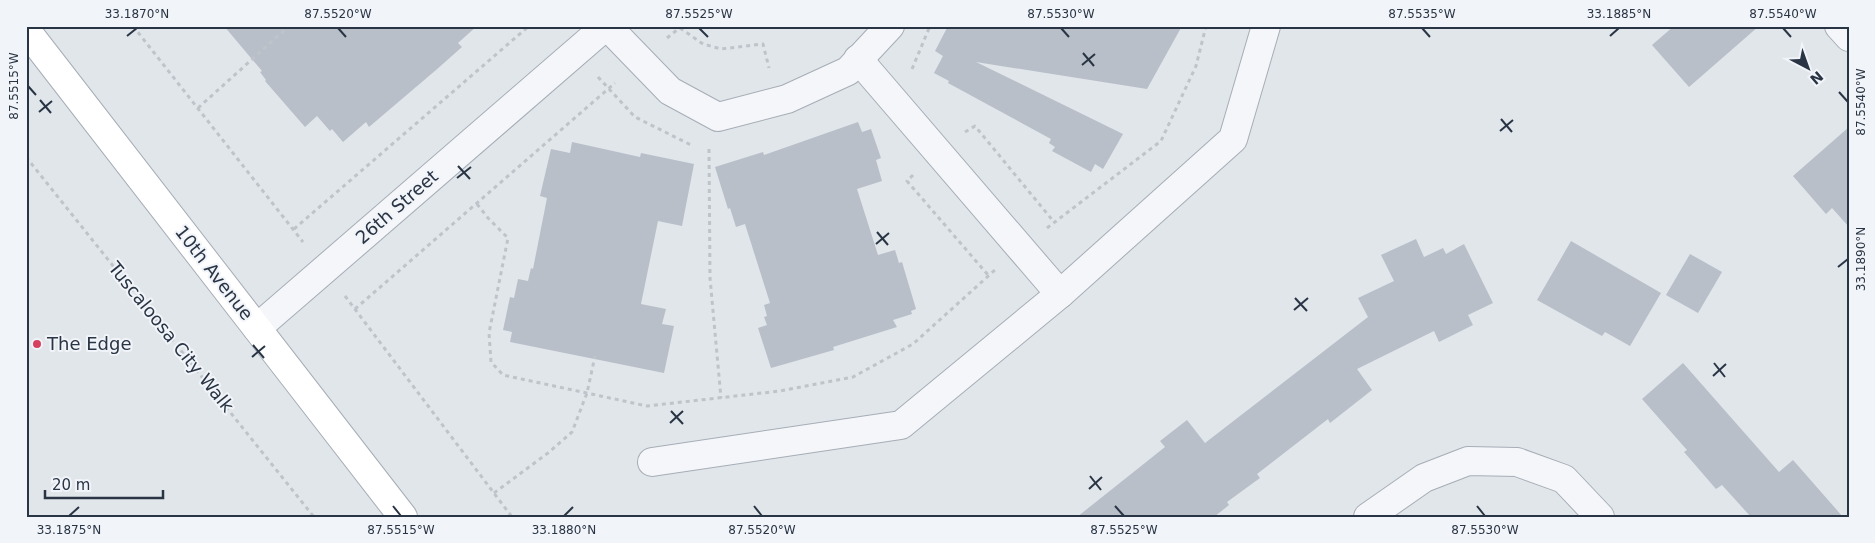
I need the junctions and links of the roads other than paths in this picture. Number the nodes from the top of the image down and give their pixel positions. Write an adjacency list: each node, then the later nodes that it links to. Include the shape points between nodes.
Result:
1 (606, 26): 7 (street, via 670,91 718,117 787,99 848,71); 9 (street, 26th Street)
2 (890, 26): 7 (street)
3 (1266, 26): 8 (street, via 1233,139)
4 (1839, 26): 6 (street)
5 (26, 30): 9 (main road, 10th Avenue)
6 (1849, 37)
7 (858, 59): 8 (street)
8 (1060, 294): 10 (street, via 901,425)
9 (257, 328): 11 (main road, 10th Avenue)
10 (652, 462)
11 (402, 517)
12 (1368, 517): 13 (street, via 1424,478 1468,460 1517,462 1564,478)
13 (1600, 517)

